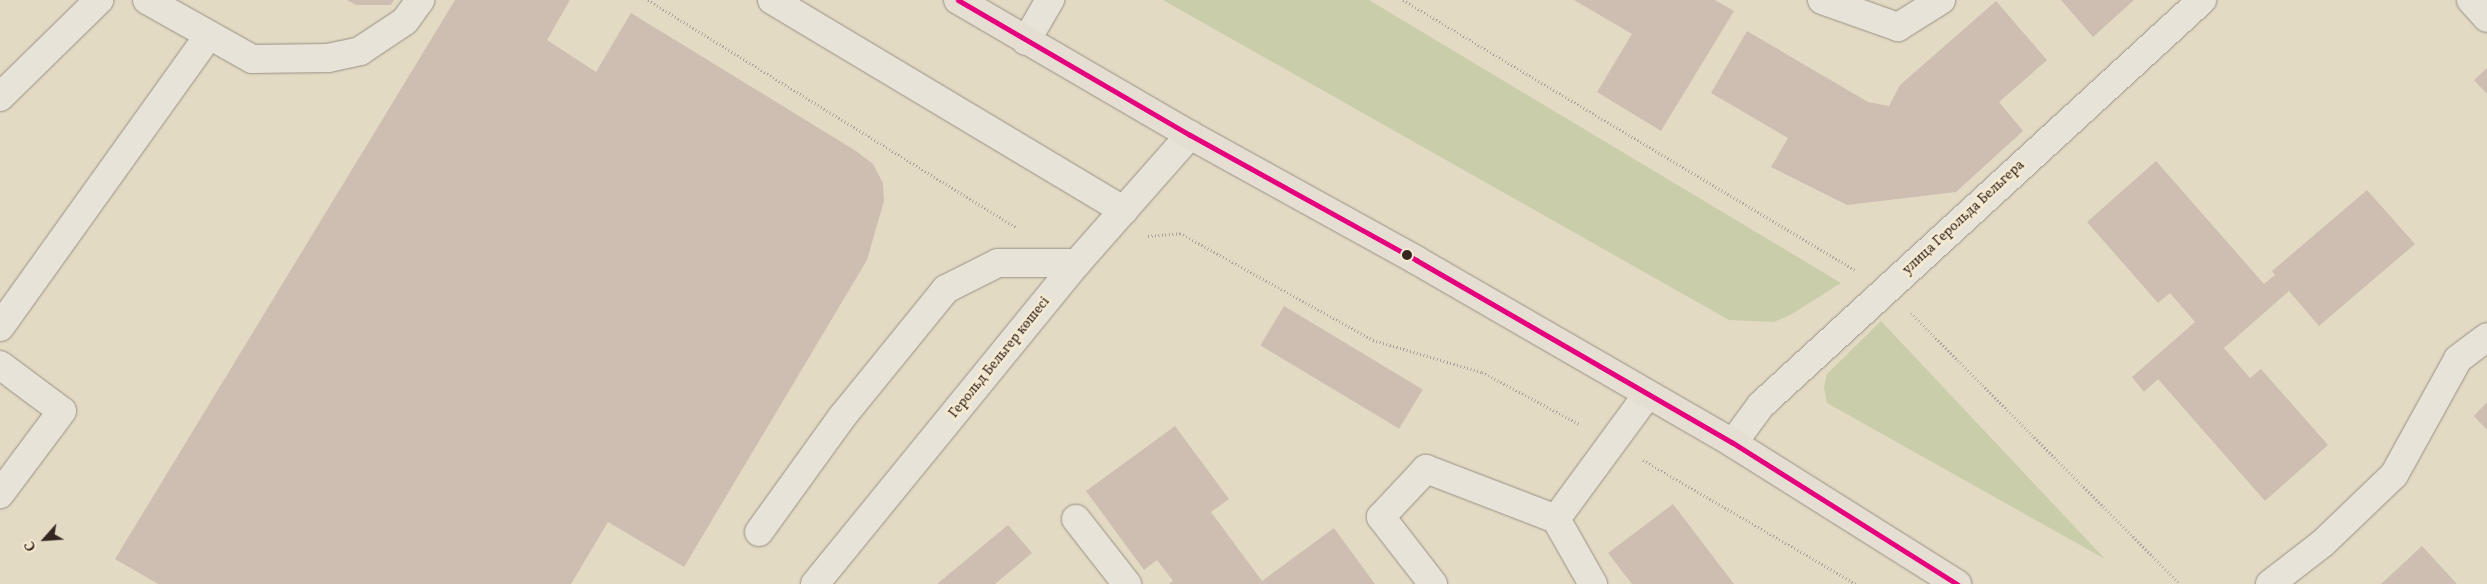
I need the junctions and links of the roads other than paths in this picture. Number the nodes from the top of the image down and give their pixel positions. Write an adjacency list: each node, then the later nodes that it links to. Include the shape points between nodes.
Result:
1 (99, 0): 14 (street)
2 (147, 0): 12 (street)
3 (420, 0): 12 (street, via 406,20 360,51 328,58 252,59)
4 (772, 0): 16 (street)
5 (958, 0): 13 (main road)
6 (1050, 0): 13 (street)
7 (1822, 0): 8 (street, via 1898,27)
8 (1941, 0)
9 (2202, 0): 22 (street, улица Герольда Бельгера, via 1761,404)
10 (2471, 0): 11 (street)
11 (2487, 18)
12 (209, 35): 18 (street)
13 (1026, 40): 15 (main road)
14 (0, 97)
15 (1190, 135): 16 (street, Герольд Бельгер көшесі); 21 (main road, via 1416,260)
16 (1124, 211): 17 (street, Герольд Бельгер көшесі)
17 (1077, 263): 26 (street, via 998,263 946,289 842,417); 27 (street, Герольд Бельгер көшесі)
18 (0, 327)
19 (2487, 337): 32 (street, via 2458,359 2394,475 2323,543)
20 (0, 365): 23 (street, via 62,411)
21 (1647, 395): 22 (main road); 25 (street, via 1615,444)
22 (1733, 443): 31 (main road)
23 (0, 494)
24 (1076, 519): 28 (street)
25 (1556, 520): 29 (street, via 1426,469 1381,517); 30 (street)
26 (759, 532)
27 (815, 584)
28 (1127, 584)
29 (1433, 584)
30 (1593, 584)
31 (1957, 584)
32 (2270, 584)

